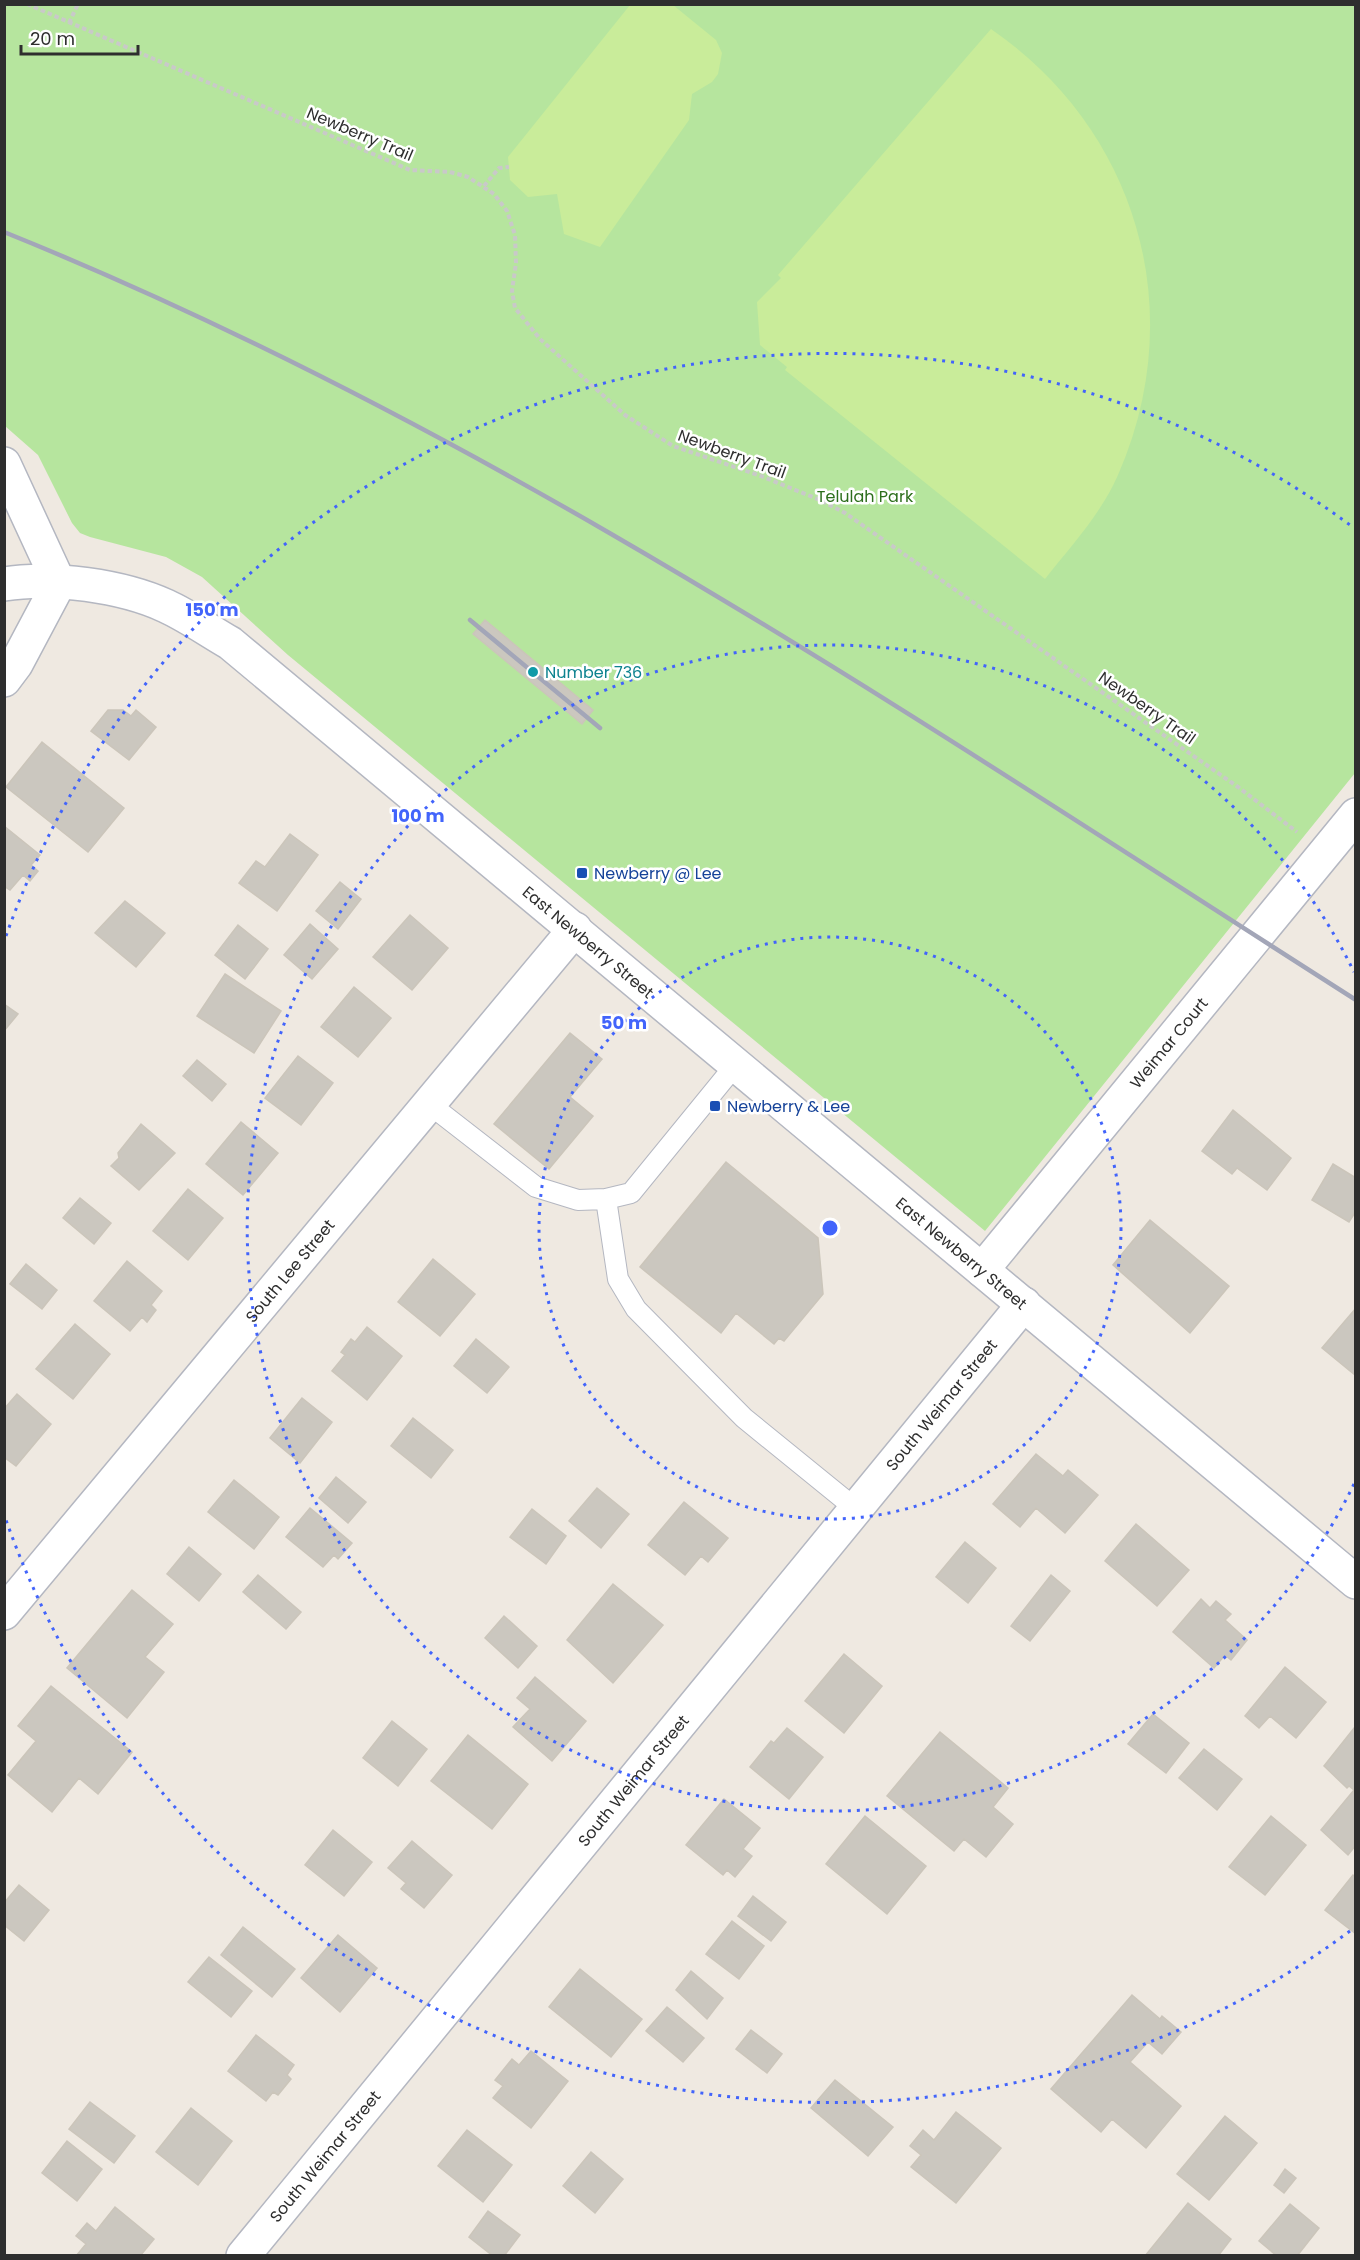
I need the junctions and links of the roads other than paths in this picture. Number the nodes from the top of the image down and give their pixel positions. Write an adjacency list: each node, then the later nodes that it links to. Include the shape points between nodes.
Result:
1 (4, 464): 2 (street)
2 (59, 583): 3 (street, East Newberry Street); 4 (street); 6 (street, East Newberry Street, via 102,587 166,606 230,643)
3 (4, 584)
4 (4, 680)
5 (1356, 815): 10 (street, Weimar Court)
6 (575, 928): 7 (street, East Newberry Street); 8 (street, South Lee Street)
7 (737, 1064): 9 (lane, via 631,1193); 10 (street, East Newberry Street)
8 (428, 1103): 9 (lane, via 536,1187 578,1200); 14 (street, South Lee Street)
9 (606, 1199): 12 (lane, via 618,1279 636,1310 744,1418)
10 (982, 1270): 11 (street, East Newberry Street)
11 (1024, 1304): 12 (street, South Weimar Street); 13 (street, East Newberry Street)
12 (856, 1509): 15 (street, South Weimar Street)
13 (1356, 1582)
14 (4, 1612)
15 (243, 2256)

